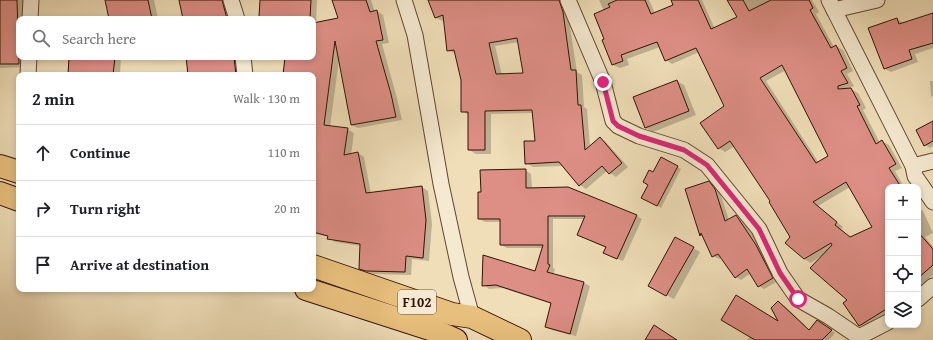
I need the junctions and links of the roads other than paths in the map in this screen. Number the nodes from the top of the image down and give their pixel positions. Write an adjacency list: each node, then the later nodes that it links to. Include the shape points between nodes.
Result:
1 (31, 0): 7 (street)
2 (231, 0): 8 (street)
3 (404, 0): 24 (street, via 415,35 441,184 460,277)
4 (568, 0): 25 (street, via 603,82 613,121 639,136 684,150 707,165 759,229 780,273 798,299 859,337)
5 (877, 0): 6 (street)
6 (831, 5): 15 (street)
7 (30, 16)
8 (235, 16)
9 (29, 60): 11 (street)
10 (243, 60): 12 (street)
11 (28, 72)
12 (245, 72)
13 (933, 161): 15 (street)
14 (0, 166): 16 (main road)
15 (913, 166): 19 (street, via 915,176)
16 (16, 171)
17 (0, 193): 18 (main road)
18 (16, 199)
19 (933, 202)
20 (316, 267): 24 (main road, F102, via 452,314)
21 (933, 286): 23 (street)
22 (315, 292): 26 (main road, F102, via 436,331)
23 (921, 296)
24 (472, 317): 27 (main road, F102)
25 (885, 324)
26 (456, 340)
27 (520, 340)

